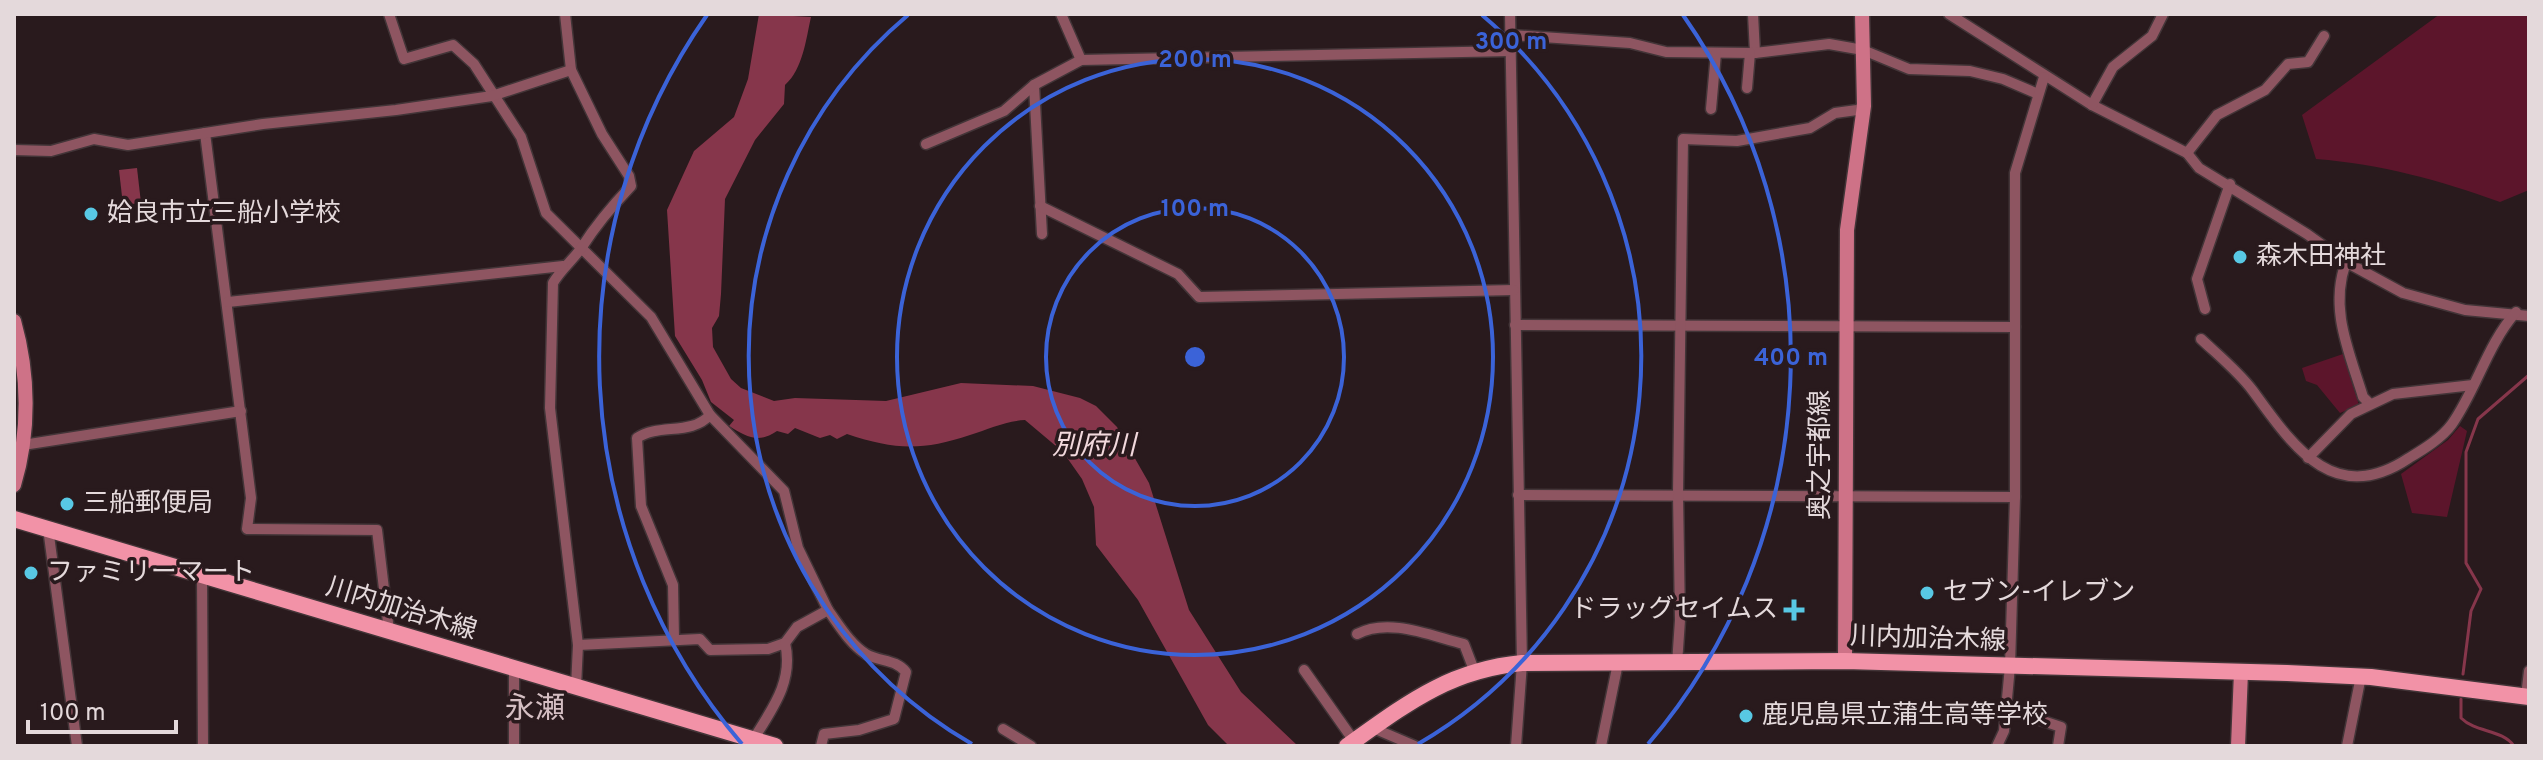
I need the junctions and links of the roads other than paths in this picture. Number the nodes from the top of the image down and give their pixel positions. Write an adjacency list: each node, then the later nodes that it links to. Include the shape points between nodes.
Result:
1 (389, 14): 21 (street, via 404,59 453,45 474,64)
2 (565, 14): 16 (street)
3 (1061, 14): 15 (street)
4 (1510, 14): 9 (street)
5 (1753, 14): 14 (street)
6 (1862, 14): 11 (street)
7 (1949, 14): 17 (street)
8 (2163, 14): 22 (street, via 2152,36 2113,67)
9 (1512, 35): 12 (street); 13 (street)
10 (2324, 36): 28 (street, via 2308,62 2288,64 2265,90 2217,115)
11 (1863, 50): 14 (street, via 1829,44); 20 (street, via 1909,69 1970,71); 23 (street, 奥之宇都線)
12 (1511, 51): 15 (street); 35 (street)
13 (1716, 53): 14 (street); 24 (street)
14 (1753, 53): 19 (street)
15 (1081, 60): 18 (street)
16 (571, 70): 21 (street); 32 (street, via 631,186 588,233)
17 (2044, 77): 20 (street); 22 (street)
18 (1034, 85): 26 (street, via 1004,111); 30 (street)
19 (1747, 88)
20 (2038, 94): 44 (street, via 2015,173)
21 (492, 96): 25 (street); 32 (street, via 521,137 546,213)
22 (2092, 105): 28 (street)
23 (1864, 106): 41 (street, 奥之宇都線, via 1848,210); 42 (street, via 1835,113 1810,128 1737,141 1683,139)
24 (1711, 109)
25 (205, 133): 27 (street, via 128,145 94,139 51,151); 36 (street)
26 (926, 144)
27 (14, 150)
28 (2187, 153): 29 (street, via 2199,168)
29 (2230, 184): 33 (street); 37 (street, via 2197,279)
30 (1040, 206): 31 (street); 35 (street, via 1178,274 1199,297)
31 (1042, 234)
32 (581, 249): 34 (street); 50 (street, via 651,317)
33 (2346, 262): 38 (street, via 2403,293 2465,310); 48 (street, via 2337,312 2363,397)
34 (563, 266): 36 (street); 66 (street, via 553,283 550,408)
35 (1514, 290): 43 (street)
36 (228, 302): 49 (street)
37 (2205, 309)
38 (2516, 312): 39 (street); 47 (street, via 2501,329)
39 (2529, 316)
40 (14, 321): 46 (street)
41 (1846, 323): 42 (street); 44 (street); 56 (street, 奥之宇都線)
42 (1681, 324): 43 (street); 54 (street)
43 (1515, 325): 55 (street)
44 (2015, 327): 57 (street)
45 (2201, 339): 52 (street, via 2252,389 2270,418)
46 (17, 346): 51 (street, via 27,418)
47 (2473, 385): 48 (street, via 2393,394); 52 (street, via 2451,425 2392,470 2347,476)
48 (2370, 404): 52 (street, via 2351,414)
49 (241, 411): 51 (street); 62 (street, via 251,498 247,529 377,530)
50 (710, 415): 61 (street, via 784,491 798,548); 64 (street, via 701,425 637,438 641,506 673,585)
51 (23, 445): 53 (street)
52 (2308, 458)
53 (14, 485)
54 (1678, 494): 55 (street); 56 (street); 70 (street)
55 (1518, 495): 68 (street)
56 (1845, 495): 57 (street); 67 (street, 奥之宇都線)
57 (2015, 497): 71 (street)
58 (14, 519): 59 (main road, 川内加治木線)
59 (48, 528): 60 (main road, 川内加治木線); 86 (street)
60 (202, 575): 62 (main road, 川内加治木線); 87 (street)
61 (828, 610): 65 (street, via 797,627); 89 (street, via 868,655 900,664 906,672 894,719 824,734)
62 (389, 631): 72 (main road, 川内加治木線)
63 (1357, 634): 74 (street, via 1372,626 1464,644)
64 (674, 638): 65 (street, via 700,639 710,650 768,649); 66 (street)
65 (785, 643): 83 (street, via 789,662)
66 (578, 645): 78 (street)
67 (1845, 661): 70 (main road, 川内加治木線); 71 (main road, 川内加治木線)
68 (1522, 663): 69 (main road, 川内加治木線); 74 (main road, 川内加治木線); 91 (street)
69 (1618, 663): 70 (main road, 川内加治木線); 92 (street)
70 (1677, 664)
71 (2010, 666): 76 (main road, 川内加治木線); 80 (street)
72 (514, 669): 78 (main road, 川内加治木線); 88 (street)
73 (1304, 670): 84 (street)
74 (1474, 670): 81 (main road, 川内加治木線, via 1416,697)
75 (2529, 671): 79 (street)
76 (2241, 672): 77 (main road, 川内加治木線); 95 (street)
77 (2361, 676): 79 (main road, 川内加治木線); 96 (street)
78 (576, 687): 83 (main road, 川内加治木線)
79 (2527, 696)
80 (2007, 709): 93 (street); 94 (street, via 2061,727)
81 (1373, 728): 84 (main road, 川内加治木線); 85 (street)
82 (1003, 729): 90 (street)
83 (764, 744)
84 (1351, 744)
85 (1408, 745)
86 (77, 746)
87 (203, 746)
88 (514, 746)
89 (821, 746)
90 (1031, 746)
91 (1516, 746)
92 (1601, 746)
93 (1997, 746)
94 (2058, 746)
95 (2238, 746)
96 (2347, 746)

